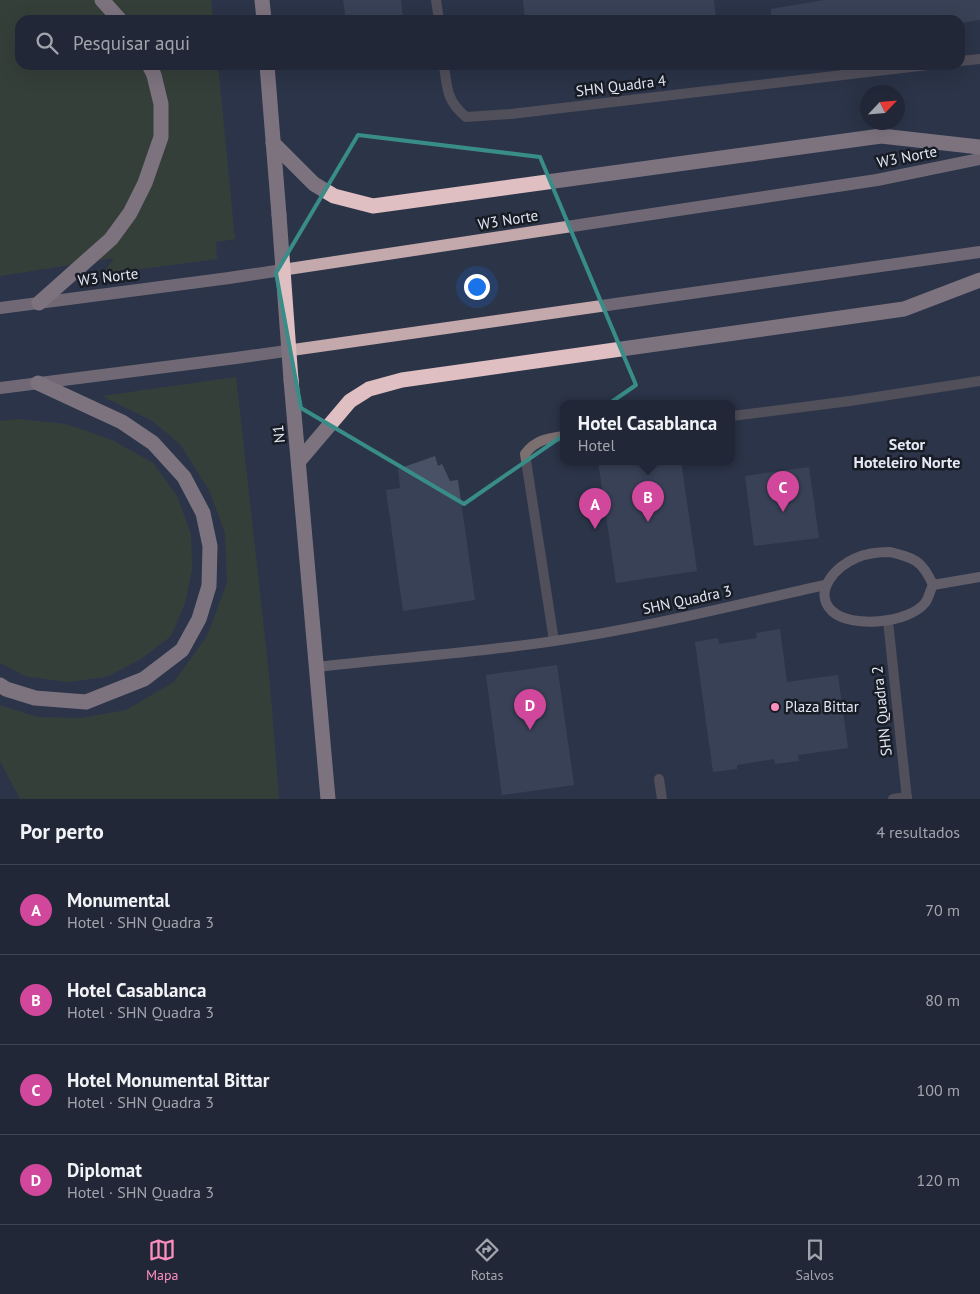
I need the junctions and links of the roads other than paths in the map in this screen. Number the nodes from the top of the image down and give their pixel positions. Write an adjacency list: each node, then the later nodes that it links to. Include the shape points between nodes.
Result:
1 (102, 0): 4 (highway)
2 (262, 0): 5 (highway)
3 (436, 0): 6 (street)
4 (116, 15)
5 (264, 15)
6 (438, 15)
7 (980, 59): 8 (street)
8 (965, 60)
9 (151, 70): 18 (highway, via 161,104 161,137 145,182 130,213 111,239)
10 (267, 70): 13 (highway, N1)
11 (445, 70): 12 (street, SHN Quadra 4, via 454,107 466,117)
12 (885, 70)
13 (272, 143): 14 (highway, via 314,184 334,196 373,206 881,136); 25 (highway, N1, bridge)
14 (980, 147)
15 (980, 159): 18 (main road, W3 Norte, via 868,182 239,277)
16 (980, 252): 21 (main road, via 236,358)
17 (980, 280): 25 (highway, via 904,309 402,380 369,389 350,402)
18 (39, 303): 19 (main road, W3 Norte)
19 (0, 308)
20 (980, 381): 23 (street)
21 (38, 383): 22 (main road); 32 (highway, via 122,422 153,443 184,477 203,514 210,546 209,586 199,619 182,650 144,679 86,702 35,698)
22 (0, 388)
23 (735, 416)
24 (560, 436): 30 (street, via 531,445 525,454)
25 (299, 461): 31 (highway, N1)
26 (980, 577): 27 (street)
27 (932, 585): 28 (street, via 927,571 913,558 890,552 854,558 835,572); 29 (street, via 926,602 914,612)
28 (825, 586): 29 (street, via 824,601 833,612 849,620); 30 (street, SHN Quadra 3)
29 (888, 621): 34 (street, SHN Quadra 2)
30 (554, 641): 31 (street, SHN Quadra 3)
31 (316, 667): 35 (highway, N1)
32 (0, 685)
33 (659, 779): 36 (street)
34 (907, 798): 37 (street, SHN Quadra 2)
35 (328, 799)
36 (662, 799)
37 (893, 799)

